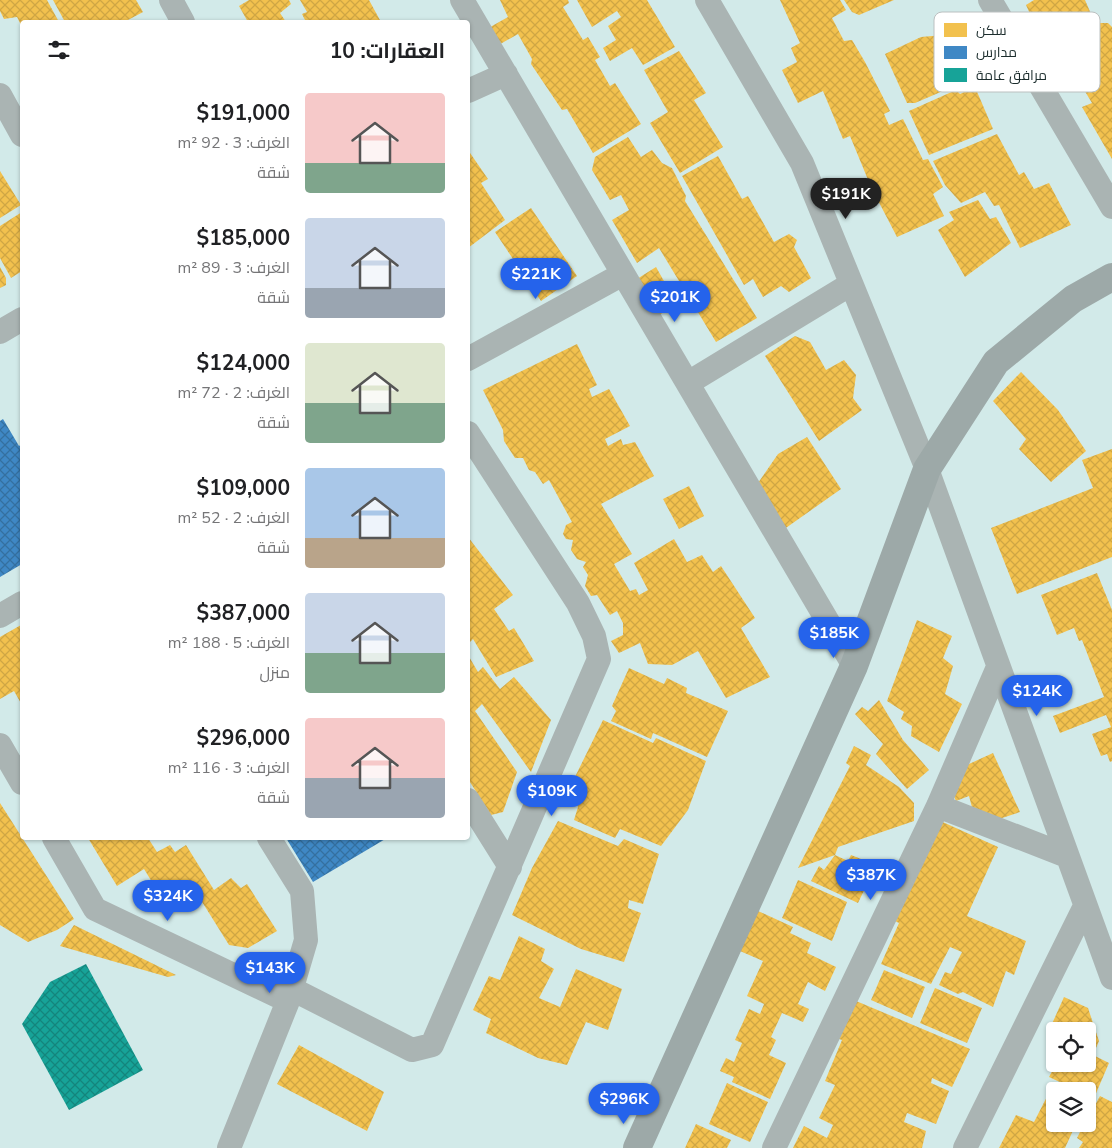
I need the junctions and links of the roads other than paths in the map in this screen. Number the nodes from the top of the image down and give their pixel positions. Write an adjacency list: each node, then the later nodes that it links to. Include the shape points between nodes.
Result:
1 (171, 0): 6 (street)
2 (462, 0): 7 (street)
3 (707, 0): 15 (street, via 802,163)
4 (990, 0): 5 (street)
5 (997, 12)
6 (183, 20)
7 (506, 74): 8 (street); 13 (street)
8 (470, 91)
9 (1044, 92): 12 (street)
10 (0, 95): 11 (street)
11 (13, 131)
12 (1112, 207)
13 (623, 274): 18 (street); 19 (street)
14 (1112, 277): 21 (main road, via 1073,299 996,362)
15 (851, 284): 19 (street); 21 (street)
16 (20, 320): 17 (street)
17 (0, 332)
18 (470, 358)
19 (688, 383): 24 (street)
20 (470, 436): 33 (street, via 578,602 594,636 599,659)
21 (927, 469): 24 (main road); 25 (street)
22 (20, 603): 23 (street)
23 (0, 616)
24 (854, 666): 37 (main road)
25 (998, 667): 29 (street); 32 (street)
26 (0, 745): 27 (street)
27 (20, 780)
28 (470, 803): 33 (street)
29 (938, 806): 32 (street); 41 (street)
30 (55, 840): 36 (street, via 95,909)
31 (270, 840): 36 (street, via 302,891 306,940)
32 (1067, 856): 34 (street)
33 (510, 867): 36 (street, via 432,1045 412,1050)
34 (1084, 906): 35 (street); 42 (street)
35 (1112, 978)
36 (290, 995): 38 (street)
37 (650, 1122): 39 (main road); 40 (main road)
38 (229, 1148)
39 (637, 1148)
40 (643, 1148)
41 (774, 1148)
42 (965, 1148)

